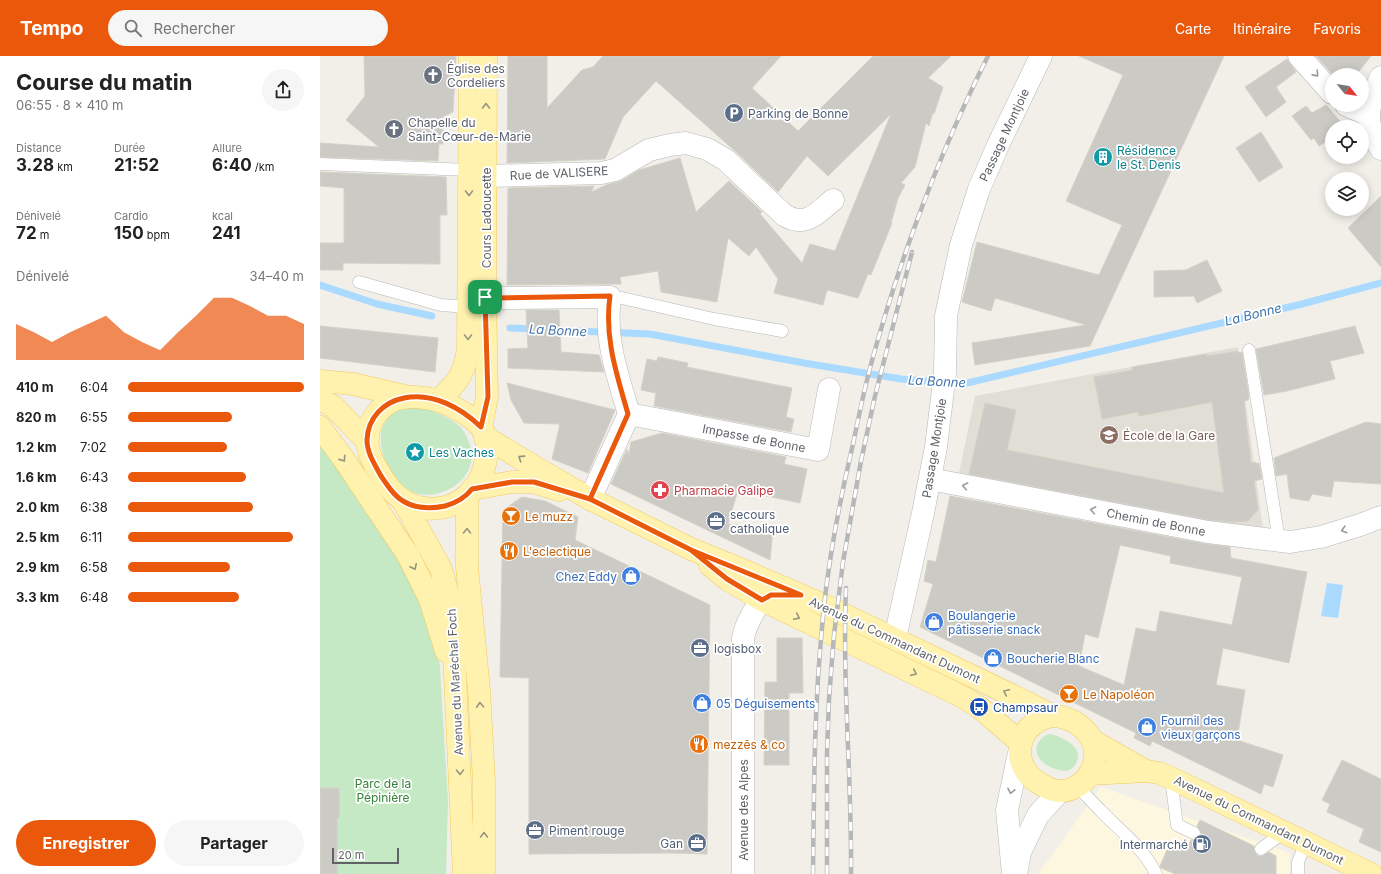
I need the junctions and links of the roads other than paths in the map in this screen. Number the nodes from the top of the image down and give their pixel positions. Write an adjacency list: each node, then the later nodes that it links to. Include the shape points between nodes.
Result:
1 (470, 56): 10 (main road, Cours Ladoucette)
2 (486, 56): 10 (main road, Cours Ladoucette, one-way to 2)
3 (1040, 56): 26 (street, Passage Montjoie, via 979,189 961,245 946,316 944,383)
4 (1299, 56): 6 (street, one-way to 6)
5 (1381, 78): 7 (street)
6 (1325, 85)
7 (1374, 105): 8 (street, via 1369,125)
8 (1381, 149)
9 (320, 164): 10 (lane)
10 (478, 173): 11 (street, Rue de VALISERE, via 601,173 615,170 649,150 686,144 730,156 784,215 792,220 802,221 811,218); 14 (main road, Cours Ladoucette)
11 (833, 200)
12 (359, 282): 14 (lane, via 441,304)
13 (613, 300): 14 (street, via 504,298); 15 (lane); 22 (street, via 608,324 612,359)
14 (476, 302): 21 (main road, Cours Ladoucette, one-way to 21, via 466,366 450,390); 24 (main road, Cours Ladoucette, via 488,397)
15 (782, 331)
16 (1249, 350): 31 (lane)
17 (320, 381): 19 (main road, via 353,384)
18 (829, 390): 22 (street, Impasse de Bonne, via 818,450)
19 (410, 397): 21 (main road); 25 (main road, via 393,400 384,406 369,428)
20 (320, 399): 25 (main road, via 334,407)
21 (439, 400): 24 (main road, via 471,418)
22 (628, 414): 28 (street)
23 (320, 427): 36 (main road, one-way to 36, via 408,554 430,599)
24 (483, 432): 27 (main road, via 488,447 487,456 480,478); 28 (main road, Avenue du Commandant Dumont, one-way to 24)
25 (367, 440): 29 (main road, via 374,465 393,492)
26 (930, 479): 31 (street, Chemin de Bonne, one-way to 26, via 1208,532); 35 (street, Passage Montjoie)
27 (470, 492): 28 (main road, Avenue du Commandant Dumont, via 512,482 534,482); 29 (main road, via 453,504 429,509); 48 (main road, Avenue du Maréchal Foch, one-way to 27, via 484,781 479,690 467,567)
28 (590, 499): 32 (main road, Avenue du Commandant Dumont)
29 (403, 501): 36 (main road, Avenue du Maréchal Foch, via 441,569 447,588 452,608)
30 (1381, 517): 31 (street, Chemin de Bonne, one-way to 31, via 1321,537 1290,542)
31 (1279, 541)
32 (691, 550): 33 (main road, Avenue du Commandant Dumont); 34 (main road, Avenue du Commandant Dumont, via 727,579)
33 (801, 595): 34 (street, via 771,595); 35 (main road, Avenue du Commandant Dumont)
34 (762, 600): 39 (main road, Avenue du Commandant Dumont, one-way to 39, via 959,694 979,707); 49 (street, Avenue des Alpes, via 745,628 743,638)
35 (895, 638): 37 (main road, Avenue du Commandant Dumont, one-way to 35)
36 (456, 691): 47 (main road, Avenue du Maréchal Foch, one-way to 47)
37 (1053, 716): 38 (main road, via 1062,716 1073,721 1085,730); 39 (main road, via 1032,726 1025,734)
38 (1093, 741): 40 (main road, Avenue du Commandant Dumont); 42 (main road, via 1094,764)
39 (1020, 748): 42 (main road, via 1023,765 1036,782); 50 (street, one-way to 50, via 1008,810)
40 (1146, 771): 41 (main road, Avenue du Commandant Dumont); 42 (main road, Avenue du Commandant Dumont)
41 (1171, 778): 43 (main road, Avenue du Commandant Dumont); 44 (lane, via 1177,825)
42 (1075, 784): 50 (street, via 1038,815 1020,852); 51 (lane, via 1137,846 1151,863)
43 (1284, 832): 45 (main road, Avenue du Commandant Dumont); 46 (lane)
44 (1194, 833)
45 (1306, 843): 52 (lane, via 1298,862); 53 (main road, Avenue du Commandant Dumont)
46 (1261, 849)
47 (464, 874)
48 (484, 874)
49 (743, 874)
50 (1014, 874)
51 (1156, 874)
52 (1298, 874)
53 (1370, 874)

